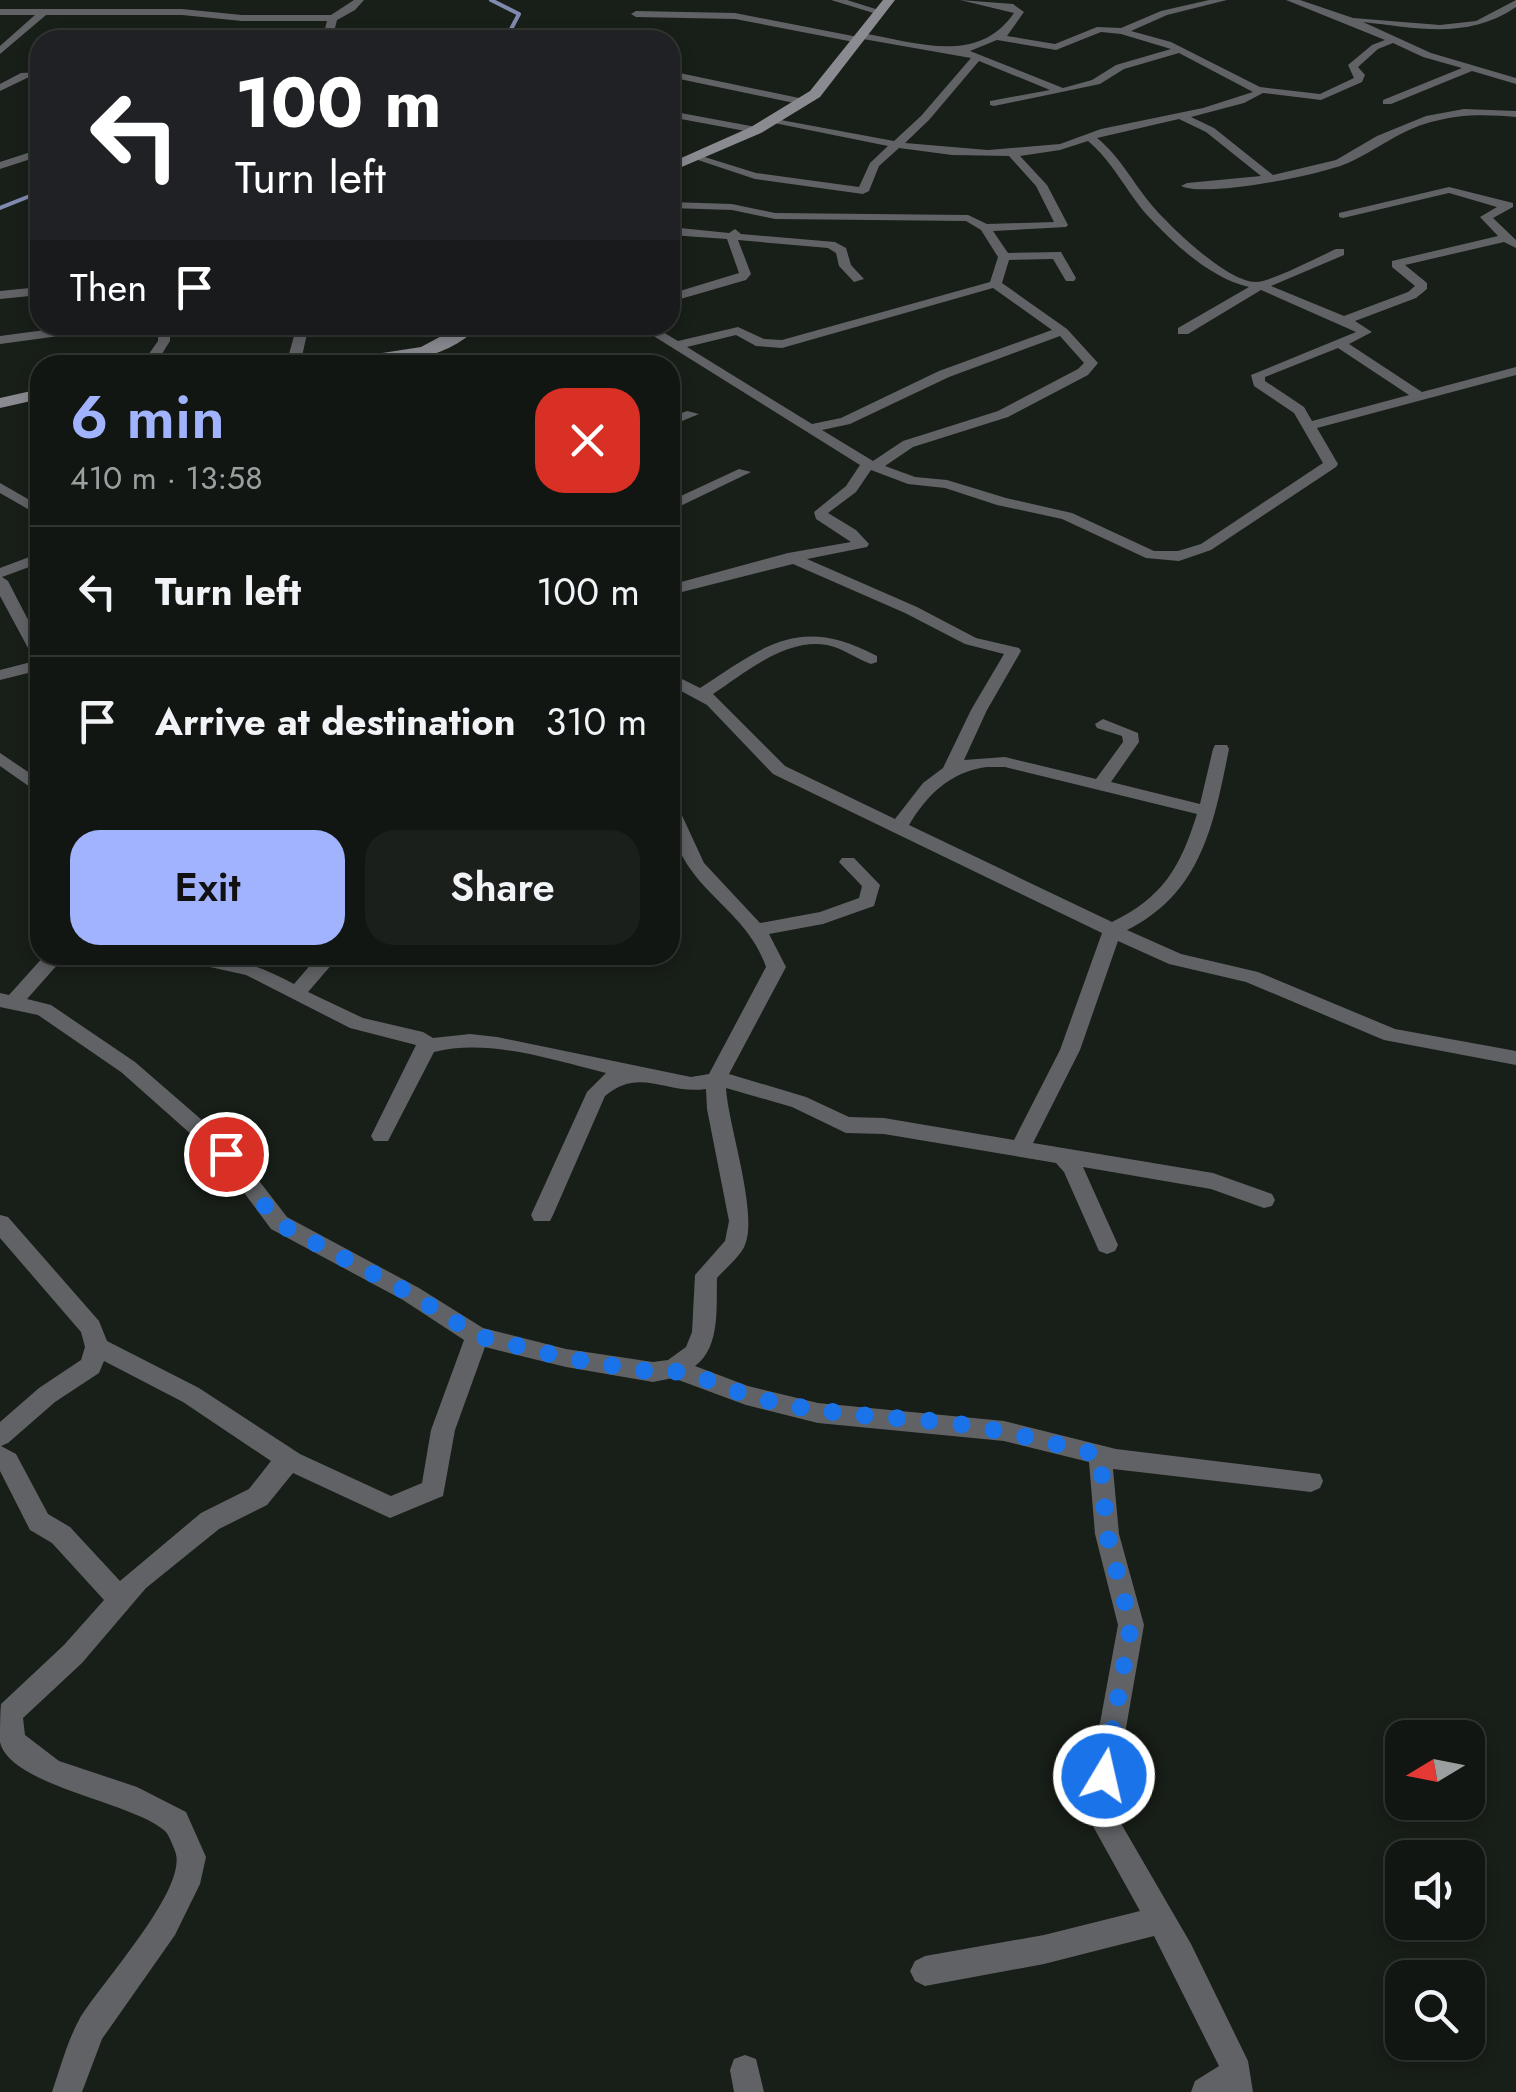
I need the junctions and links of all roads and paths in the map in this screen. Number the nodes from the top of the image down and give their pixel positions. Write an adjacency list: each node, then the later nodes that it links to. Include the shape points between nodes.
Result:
1 (131, 0): 11 (street)
2 (359, 0): 13 (street)
3 (836, 0): 8 (street)
4 (965, 0): 17 (street, via 1019,10)
5 (1222, 0): 16 (street)
6 (1291, 0): 14 (street)
7 (1514, 2): 14 (street, via 1480,26 1456,30)
8 (885, 6): 18 (street)
9 (0, 12): 10 (street)
10 (44, 12): 11 (street); 21 (street)
11 (128, 12): 13 (street)
12 (636, 14): 18 (street, via 735,16)
13 (333, 18): 15 (street)
14 (1345, 18): 19 (street)
15 (330, 30)
16 (1122, 31): 17 (street, via 1100,28 1056,46); 20 (street)
17 (999, 37): 22 (street)
18 (860, 38): 22 (street); 36 (street)
19 (1390, 41): 25 (street); 34 (street, via 1352,67 1358,80 1328,95)
20 (1180, 50): 34 (street); 35 (street)
21 (0, 51)
22 (960, 51): 23 (street)
23 (975, 59): 35 (street); 45 (street)
24 (1516, 64): 29 (street)
25 (1472, 68): 29 (street); 37 (street)
26 (0, 73): 30 (street)
27 (30, 76): 30 (street)
28 (680, 76): 36 (street)
29 (1499, 76): 32 (street)
30 (22, 77): 31 (street); 33 (street)
31 (30, 80)
32 (1516, 81)
33 (0, 88)
34 (1258, 90): 41 (street)
35 (1062, 92): 38 (street)
36 (804, 102): 42 (street)
37 (1387, 102)
38 (994, 103)
39 (1516, 114): 51 (street, via 1486,108 1454,112 1381,138 1342,161)
40 (680, 116): 43 (street)
41 (1183, 117): 44 (street); 51 (street)
42 (774, 120): 43 (street); 45 (street)
43 (756, 130): 48 (street)
44 (1091, 138): 46 (street); 65 (street, via 1173,235 1234,280)
45 (894, 144): 46 (street); 48 (street, via 860,192 755,176)
46 (1011, 152): 56 (street, via 1062,224)
47 (30, 156): 50 (street)
48 (695, 158): 49 (street)
49 (680, 164)
50 (0, 166)
51 (1269, 177): 52 (street)
52 (1187, 186)
53 (680, 205): 56 (street, via 775,216 954,216)
54 (1511, 205): 55 (street, via 1449,190); 59 (street, via 1486,217)
55 (1342, 215)
56 (985, 228): 61 (street)
57 (680, 231): 58 (street)
58 (735, 234): 63 (street, via 831,245); 67 (street, via 745,274)
59 (1511, 242): 69 (street, via 1396,264 1422,286)
60 (1340, 252): 65 (street)
61 (1004, 257): 62 (street, via 1057,256); 64 (street)
62 (1070, 278)
63 (858, 279)
64 (996, 284): 71 (street); 77 (street, via 782,344 760,343 738,331)
65 (1260, 286): 69 (street); 70 (street)
66 (30, 292): 68 (street)
67 (680, 295)
68 (0, 296)
69 (1344, 322): 76 (street, via 1366,332)
70 (1184, 331)
71 (1059, 332): 86 (street, via 944,374 845,421); 87 (street, via 1085,351 1091,363 1083,372 1003,414 908,444)
72 (37, 335): 75 (street)
73 (458, 335): 78 (street)
74 (660, 335): 77 (street)
75 (0, 340)
76 (1340, 342): 81 (street); 85 (street, via 1258,375 1259,383 1299,410)
77 (679, 346): 86 (street)
78 (430, 355)
79 (1516, 370): 81 (street)
80 (30, 396): 82 (street)
81 (1421, 398): 85 (street)
82 (0, 403)
83 (692, 414): 84 (street)
84 (680, 418)
85 (1310, 426): 87 (street, via 1331,464 1206,548 1179,556 1150,556 1067,516 912,481)
86 (810, 428): 87 (street)
87 (872, 465): 92 (street, via 821,512 862,544)
88 (744, 472): 90 (street)
89 (0, 487): 91 (street)
90 (680, 503)
91 (30, 506)
92 (788, 558): 96 (street); 106 (street, via 970,641 1014,652)
93 (30, 562): 94 (street)
94 (0, 572)
95 (0, 581): 97 (street)
96 (680, 585)
97 (30, 642)
98 (871, 659): 102 (street, via 813,640 753,658)
99 (30, 665): 100 (street)
100 (0, 675)
101 (680, 683): 102 (street)
102 (702, 694): 110 (street, via 779,770)
103 (1103, 724): 108 (street, via 1130,733 1131,742)
104 (1221, 749): 109 (street)
105 (0, 758): 107 (street)
106 (952, 768): 108 (street, via 1005,762); 110 (street, via 937,776)
107 (30, 781)
108 (1100, 787): 109 (street)
109 (1208, 811): 114 (street, via 1190,857 1159,903)
110 (898, 828): 114 (street)
111 (680, 831): 113 (street, via 696,867)
112 (848, 862): 113 (street, via 871,884 867,902 824,918)
113 (754, 930): 123 (street, via 774,956 774,978)
114 (1112, 930): 121 (street, via 1391,1035); 125 (street, via 1070,1050)
115 (45, 965): 119 (street)
116 (229, 965): 118 (street)
117 (321, 965): 118 (street)
118 (296, 994): 120 (street, via 345,1022 423,1039)
119 (7, 1001): 131 (street, via 44,1010 194,1121 278,1223)
120 (427, 1047): 122 (street, via 469,1041); 124 (street)
121 (1516, 1058)
122 (635, 1073): 123 (street, via 691,1084); 128 (street, via 613,1078 597,1092)
123 (716, 1080): 125 (street, via 799,1102 846,1125); 133 (street, via 740,1221 735,1244 706,1275 703,1332 694,1353)
124 (381, 1136)
125 (1020, 1148): 126 (street)
126 (1062, 1155): 127 (street, via 1213,1180); 130 (street)
127 (1264, 1200)
128 (542, 1215)
129 (0, 1223): 132 (street, via 91,1328)
130 (1107, 1245)
131 (478, 1336): 133 (street, via 600,1364 653,1372); 137 (street, via 441,1430 434,1489 390,1507)
132 (97, 1347): 134 (street, via 91,1366); 137 (street, via 191,1396)
133 (674, 1368): 135 (street, via 818,1413 945,1422)
134 (0, 1436)
135 (1100, 1455): 138 (street); 141 (street, via 1107,1534 1131,1625 1098,1810)
136 (0, 1456): 139 (street, via 39,1522 61,1535)
137 (291, 1461): 139 (street, via 258,1497 210,1520)
138 (1311, 1481)
139 (119, 1598): 140 (street, via 73,1654)
140 (5, 1715): 144 (street, via 15,1744 51,1771 176,1822 192,1857 165,1925 90,2030)
141 (1161, 1919): 142 (street, via 1029,1953); 143 (street)
142 (925, 1970)
143 (1238, 2082): 145 (street)
144 (67, 2092)
145 (1206, 2092)

